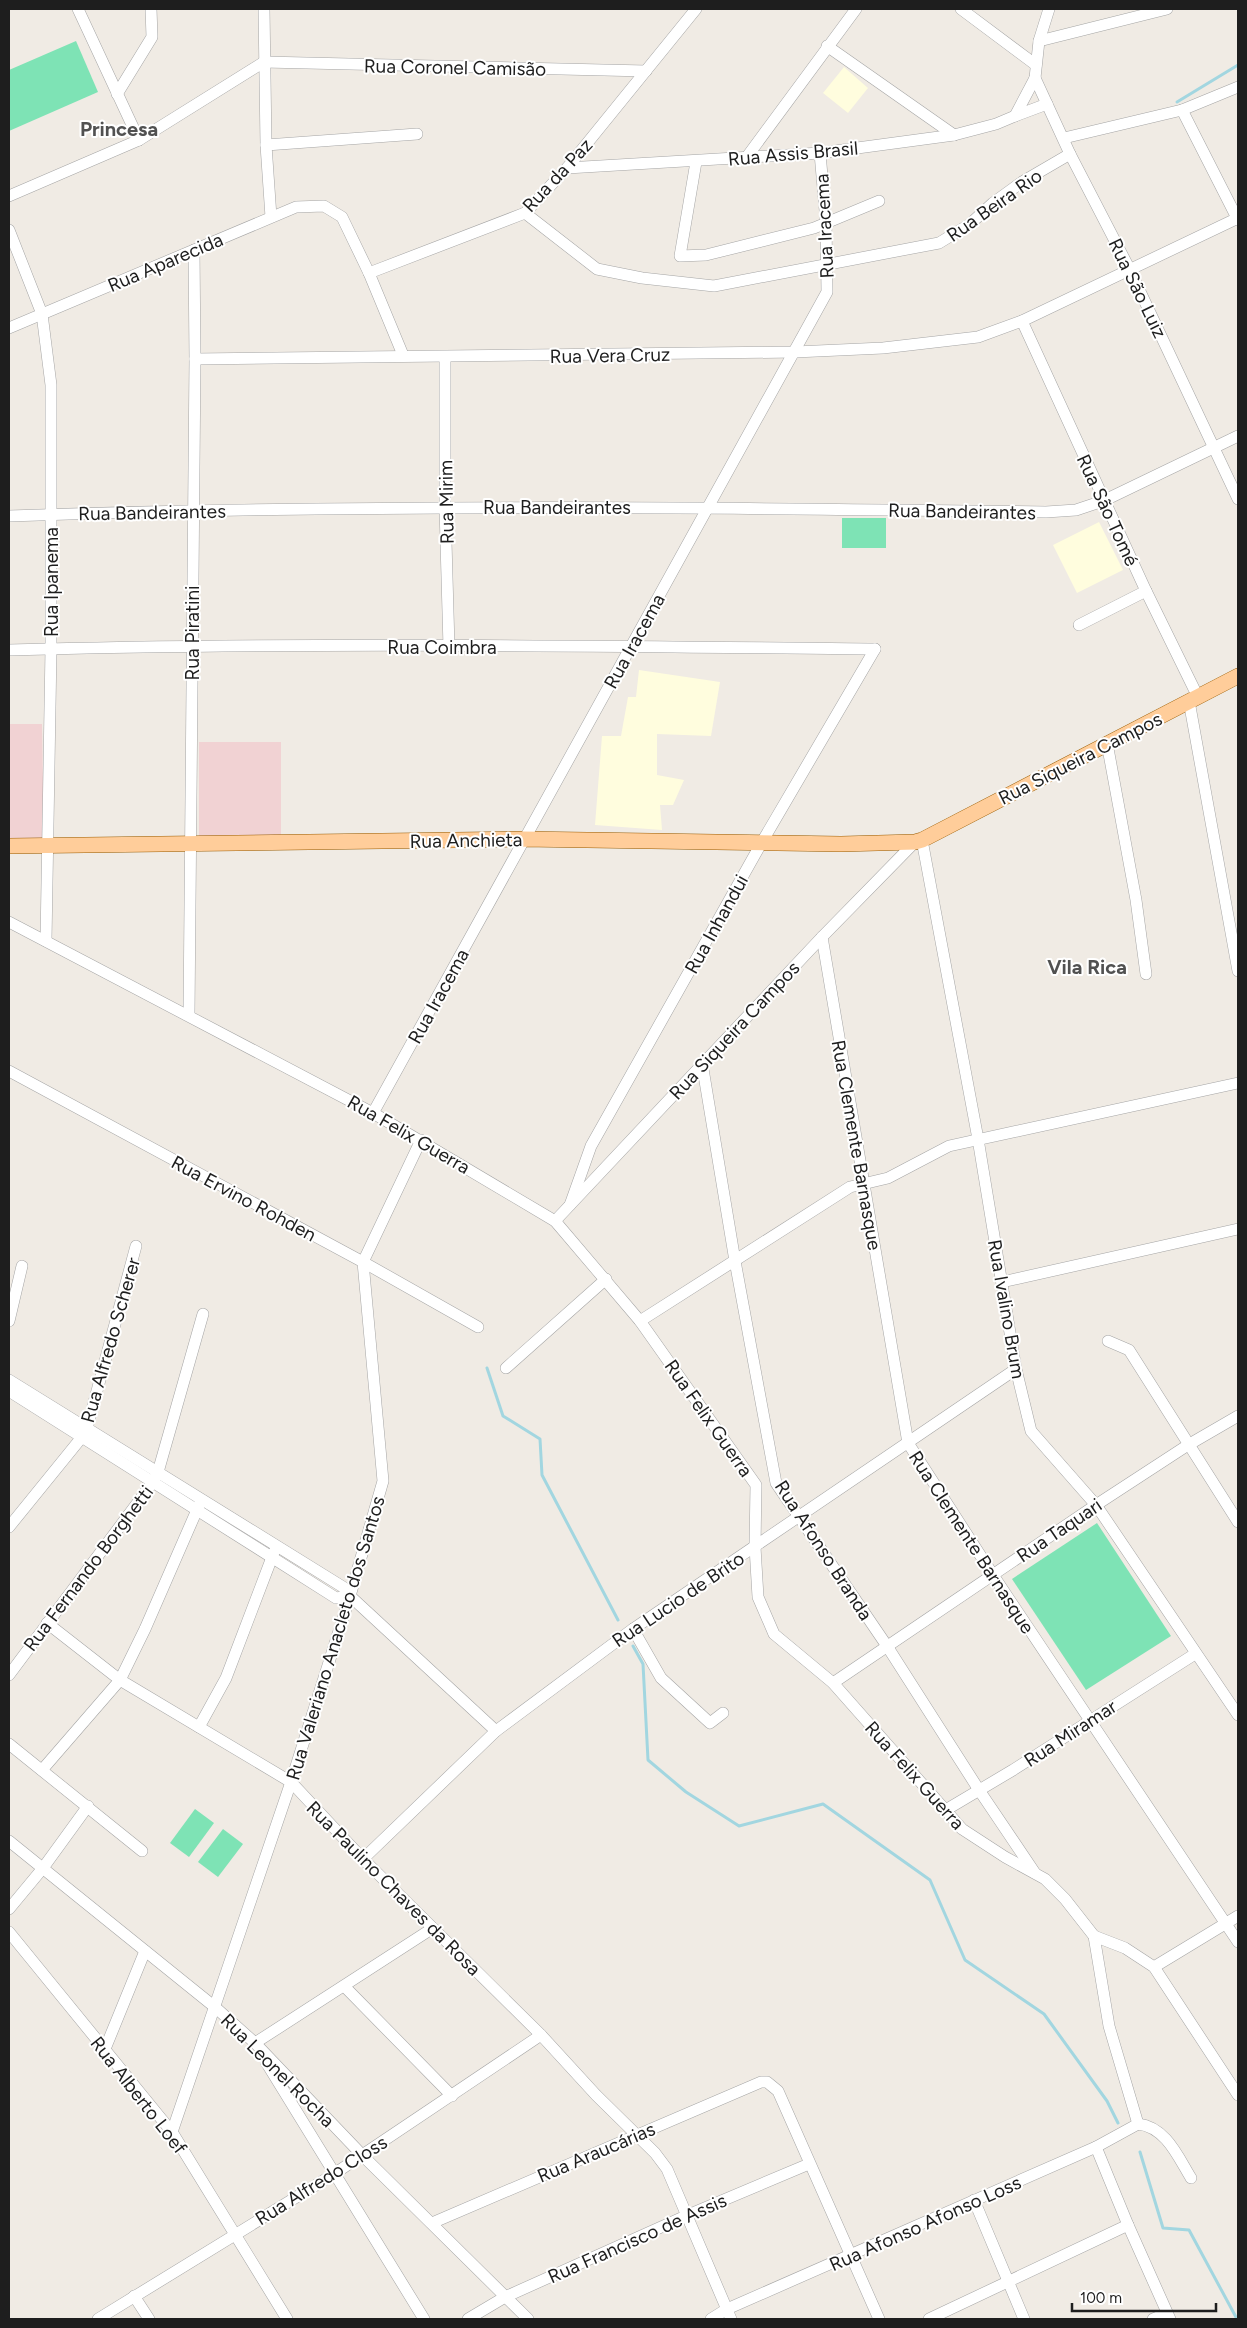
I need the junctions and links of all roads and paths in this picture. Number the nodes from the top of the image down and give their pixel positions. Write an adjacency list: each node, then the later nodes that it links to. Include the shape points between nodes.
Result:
1 (78, 9): 17 (street)
2 (151, 9): 17 (street, via 152,37)
3 (264, 9): 12 (street)
4 (696, 9): 14 (street, Rua da Paz)
5 (856, 9): 11 (street)
6 (960, 9): 13 (street)
7 (1049, 9): 10 (street)
8 (1167, 9): 9 (street)
9 (1154, 10): 10 (street)
10 (1039, 41): 13 (street)
11 (827, 46): 22 (street); 28 (street)
12 (264, 62): 14 (street, Rua Coronel Camisão); 24 (street); 25 (street)
13 (1036, 65): 15 (street)
14 (646, 71): 30 (street, Rua da Paz)
15 (1035, 78): 18 (street, Rua São Luiz); 20 (street)
16 (1238, 87): 19 (street)
17 (117, 94): 24 (street)
18 (1046, 104): 20 (street, Rua Assis Brasil); 23 (street, Rua São Luiz)
19 (1182, 110): 23 (street); 35 (street)
20 (1015, 116): 22 (street, Rua Assis Brasil)
21 (417, 134): 25 (street)
22 (954, 135): 26 (street, Rua Assis Brasil)
23 (1064, 138): 27 (street, Rua São Luiz)
24 (139, 140): 31 (street)
25 (266, 146): 34 (street)
26 (820, 153): 28 (street, Rua Assis Brasil); 36 (street, Rua Iracema)
27 (1070, 154): 39 (street, Rua Beira Rio, via 1022,182 970,224 939,243); 40 (street, Rua São Luiz)
28 (746, 158): 29 (street, Rua Assis Brasil)
29 (696, 162): 30 (street, Rua Assis Brasil); 36 (street, via 680,256 706,255 814,228)
30 (567, 168): 33 (street, Rua da Paz)
31 (9, 196)
32 (879, 201): 36 (street)
33 (525, 213): 39 (street, Rua Beira Rio, via 597,269 642,278 714,286); 41 (street, Rua da Paz)
34 (271, 217): 38 (street, Rua Aparecida); 41 (street, Rua Aparecida, via 296,207 324,206 342,217)
35 (1238, 219): 40 (street, Rua Vera Cruz)
36 (826, 222): 39 (street, Rua Iracema)
37 (9, 230): 42 (street, Rua Ipanema)
38 (194, 250): 42 (street, Rua Aparecida); 48 (street, Rua Piratini)
39 (826, 265): 45 (street, Rua Iracema, via 827,292)
40 (1130, 268): 43 (street, Rua Vera Cruz); 50 (street, Rua São Luiz)
41 (369, 273): 46 (street)
42 (42, 314): 44 (street, Rua Aparecida); 56 (street, Rua Ipanema, via 51,385)
43 (1022, 321): 45 (street, Rua Vera Cruz, via 978,337 883,348); 52 (street, Rua São Tomé)
44 (9, 328)
45 (795, 352): 47 (street, Rua Vera Cruz); 54 (street, Rua Iracema)
46 (403, 355): 47 (street, Rua Vera Cruz); 48 (street, Rua Vera Cruz)
47 (445, 357): 53 (street, Rua Mirim)
48 (195, 359): 55 (street, Rua Piratini)
49 (1238, 436): 50 (street, Rua Bandeirantes)
50 (1215, 447): 51 (street, Rua São Luiz); 52 (street, Rua Bandeirantes)
51 (1238, 499)
52 (1103, 501): 54 (street, Rua Bandeirantes, via 1076,510 1046,512); 58 (street, Rua São Tomé)
53 (445, 507): 54 (street, Rua Bandeirantes); 55 (street, Rua Bandeirantes); 62 (street, Rua Mirim)
54 (708, 507): 60 (street, Rua Iracema)
55 (192, 512): 56 (street, Rua Bandeirantes); 61 (street, Rua Piratini)
56 (51, 514): 57 (street, Rua Bandeirantes); 63 (street, Rua Ipanema)
57 (9, 516)
58 (1146, 591): 59 (street); 67 (street, Rua São Tomé)
59 (1079, 625)
60 (631, 646): 62 (street, Rua Coimbra); 64 (street, Rua Coimbra); 69 (street, Rua Iracema)
61 (192, 647): 62 (street, Rua Coimbra); 63 (street, Rua Coimbra); 73 (street, Rua Piratini)
62 (449, 647)
63 (51, 649): 65 (street, Rua Coimbra); 72 (street, Rua Ipanema)
64 (875, 649): 71 (street, Rua Inhandui)
65 (9, 650)
66 (1238, 676): 67 (main road, Rua Siqueira Campos)
67 (1194, 699): 68 (main road, Rua Siqueira Campos); 78 (street, Rua São Tomé)
68 (1106, 743): 70 (main road, Rua Siqueira Campos); 79 (street, via 1136,900)
69 (523, 839): 71 (main road, Rua Anchieta); 73 (main road, Rua Anchieta); 84 (street, Rua Iracema)
70 (919, 841): 71 (main road, Rua Anchieta); 76 (street, Rua Siqueira Campos); 85 (street, Rua Ivalino Brum)
71 (762, 842): 88 (street, Rua Inhandui, via 591,1146)
72 (48, 845): 73 (main road, Rua Anchieta); 74 (main road, Rua Anchieta); 77 (street, Rua Ipanema)
73 (191, 845): 80 (street, Rua Piratini)
74 (9, 846)
75 (9, 922): 77 (street, Rua Felix Guerra)
76 (822, 937): 81 (street, Rua Siqueira Campos); 87 (street, Rua Clemente Barnasque)
77 (46, 941): 80 (street, Rua Felix Guerra)
78 (1238, 971)
79 (1146, 974)
80 (190, 1015): 84 (street, Rua Felix Guerra)
81 (702, 1063): 88 (street, Rua Siqueira Campos); 92 (street, Rua Afonso Branda)
82 (9, 1071): 93 (street, Rua Ervino Rohden)
83 (1238, 1083): 85 (street)
84 (373, 1113): 86 (street, Rua Felix Guerra)
85 (978, 1139): 87 (street, via 949,1146 888,1178); 96 (street, Rua Ivalino Brum)
86 (422, 1140): 89 (street, Rua Felix Guerra); 93 (street)
87 (864, 1184): 92 (street, via 850,1187); 108 (street, Rua Clemente Barnasque)
88 (570, 1205): 89 (street, Rua Siqueira Campos)
89 (555, 1221): 95 (street, Rua Felix Guerra)
90 (1238, 1229): 96 (street)
91 (136, 1246): 107 (street, Rua Alfredo Scherer)
92 (735, 1261): 99 (street); 113 (street, Rua Afonso Branda, via 776,1483)
93 (363, 1262): 100 (street, Rua Ervino Rohden); 120 (street, Rua Valeriano Anacleto dos Santos, via 383,1481)
94 (22, 1266): 98 (street)
95 (606, 1279): 99 (street, Rua Felix Guerra); 102 (street)
96 (1002, 1282): 103 (street, Rua Ivalino Brum)
97 (203, 1314): 110 (street, Rua Fernando Borghetti)
98 (9, 1321)
99 (640, 1321): 117 (street, Rua Felix Guerra, via 756,1485)
100 (478, 1327)
101 (1108, 1342): 109 (street, via 1129,1350)
102 (506, 1368)
103 (1016, 1369): 108 (street, Rua Lucio de Brito); 112 (street, Rua Ivalino Brum, via 1031,1431)
104 (9, 1380): 107 (street)
105 (9, 1391): 107 (street)
106 (1238, 1416): 109 (street, Rua Taquari)
107 (84, 1432): 110 (street); 115 (street, Rua Alfredo Scherer)
108 (908, 1443): 113 (street, Rua Lucio de Brito); 119 (street, Rua Clemente Barnasque)
109 (1188, 1445): 112 (street, Rua Taquari); 114 (street)
110 (156, 1477): 111 (street); 121 (street, Rua Fernando Borghetti)
111 (199, 1504): 116 (street); 118 (street); 126 (street)
112 (1096, 1504): 119 (street, Rua Taquari); 124 (street, Rua Ivalino Brum)
113 (797, 1516): 117 (street, Rua Lucio de Brito); 123 (street, Rua Afonso Branda)
114 (1238, 1522)
115 (9, 1527)
116 (276, 1546): 118 (street); 120 (street, via 344,1587)
117 (755, 1547): 122 (street, Rua Lucio de Brito); 127 (street, Rua Felix Guerra, via 758,1597 774,1634)
118 (272, 1557): 120 (street, via 336,1598); 131 (street, via 226,1678)
119 (993, 1576): 123 (street, Rua Taquari); 130 (street, Rua Clemente Barnasque)
120 (350, 1596): 132 (street); 135 (street, Rua Valeriano Anacleto dos Santos)
121 (47, 1623): 125 (street, Rua Fernando Borghetti); 126 (street, Rua Paulino Chaves da Rosa)
122 (633, 1629): 128 (street, via 661,1678 710,1723); 132 (street, Rua Lucio de Brito)
123 (887, 1646): 127 (street, Rua Taquari); 136 (street, Rua Afonso Branda)
124 (1195, 1654): 129 (street, Rua Ivalino Brum); 130 (street, Rua Miramar)
125 (9, 1675)
126 (120, 1680): 131 (street, Rua Paulino Chaves da Rosa); 134 (street)
127 (833, 1683): 138 (street, Rua Felix Guerra)
128 (723, 1713)
129 (1238, 1715)
130 (1090, 1721): 136 (street, Rua Miramar); 146 (street, Rua Clemente Barnasque)
131 (199, 1727): 135 (street, Rua Paulino Chaves da Rosa)
132 (496, 1731): 141 (street, Rua Lucio de Brito)
133 (9, 1744): 134 (street)
134 (42, 1770): 137 (street)
135 (291, 1782): 141 (street, Rua Paulino Chaves da Rosa); 154 (street, Rua Valeriano Anacleto dos Santos)
136 (979, 1790): 138 (street, Rua Miramar); 143 (street, Rua Afonso Branda)
137 (88, 1806): 140 (street); 142 (street)
138 (944, 1811): 143 (street, Rua Felix Guerra, via 982,1843)
139 (9, 1841): 142 (street, Rua Leonel Rocha)
140 (142, 1851)
141 (363, 1860): 147 (street, Rua Paulino Chaves da Rosa)
142 (43, 1868): 144 (street); 151 (street, Rua Leonel Rocha)
143 (1036, 1874): 149 (street, Rua Felix Guerra, via 1056,1888)
144 (9, 1909)
145 (1238, 1916): 146 (street)
146 (1226, 1924): 150 (street, Rua Clemente Barnasque); 152 (street)
147 (432, 1928): 153 (street); 155 (street, Rua Paulino Chaves da Rosa)
148 (9, 1932): 157 (street, Rua Alberto Loef)
149 (1094, 1936): 152 (street, via 1124,1948); 160 (street, Rua Felix Guerra, via 1109,2026)
150 (1238, 1942)
151 (146, 1951): 154 (street, Rua Leonel Rocha); 157 (street)
152 (1154, 1967): 158 (street)
153 (345, 1987): 156 (street); 159 (street)
154 (216, 2008): 156 (street, Rua Leonel Rocha); 161 (street, Rua Valeriano Anacleto dos Santos)
155 (541, 2035): 159 (street, Rua Alfredo Closs); 162 (street, Rua Paulino Chaves da Rosa)
156 (255, 2043): 164 (street, Rua Leonel Rocha); 166 (street)
157 (105, 2049): 161 (street, Rua Alberto Loef)
158 (1238, 2094)
159 (452, 2096): 164 (street, Rua Alfredo Closs)
160 (1138, 2124): 163 (street, Rua Afonso Afonso Loss); 167 (street, via 1148,2125 1163,2136)
161 (172, 2132): 172 (street, Rua Alberto Loef)
162 (636, 2135): 165 (street, Rua Araucárias, via 760,2082 767,2082 778,2091); 169 (street, Rua Paulino Chaves da Rosa, via 667,2169); 170 (street, Rua Araucárias)
163 (1096, 2147): 168 (street, Rua Afonso Afonso Loss); 171 (street)
164 (363, 2156): 166 (street, Rua Alfredo Closs); 170 (street, Rua Leonel Rocha)
165 (809, 2164): 169 (street, Rua Francisco de Assis); 173 (street)
166 (334, 2174): 172 (street, Rua Alfredo Closs); 182 (street)
167 (1191, 2178)
168 (974, 2200): 173 (street, Rua Afonso Afonso Loss); 174 (street)
169 (688, 2214): 176 (street, Rua Francisco de Assis); 177 (street, Rua Paulino Chaves da Rosa)
170 (432, 2222): 176 (street, Rua Leonel Rocha)
171 (1128, 2225): 174 (street); 178 (street)
172 (234, 2235): 175 (street, Rua Alfredo Closs); 181 (street, Rua Alberto Loef)
173 (851, 2256): 177 (street, Rua Afonso Afonso Loss); 186 (street)
174 (1008, 2283): 187 (street); 188 (street)
175 (134, 2296): 179 (street, Rua Alfredo Closs); 180 (street)
176 (505, 2297): 183 (street, Rua Francisco de Assis); 184 (street, Rua Leonel Rocha)
177 (729, 2314): 185 (street, Rua Afonso Afonso Loss)
178 (1168, 2316): 189 (street)
179 (98, 2319)
180 (149, 2319)
181 (287, 2319)
182 (424, 2319)
183 (468, 2319)
184 (528, 2319)
185 (711, 2319)
186 (879, 2319)
187 (930, 2319)
188 (1024, 2319)
189 (1153, 2319)

